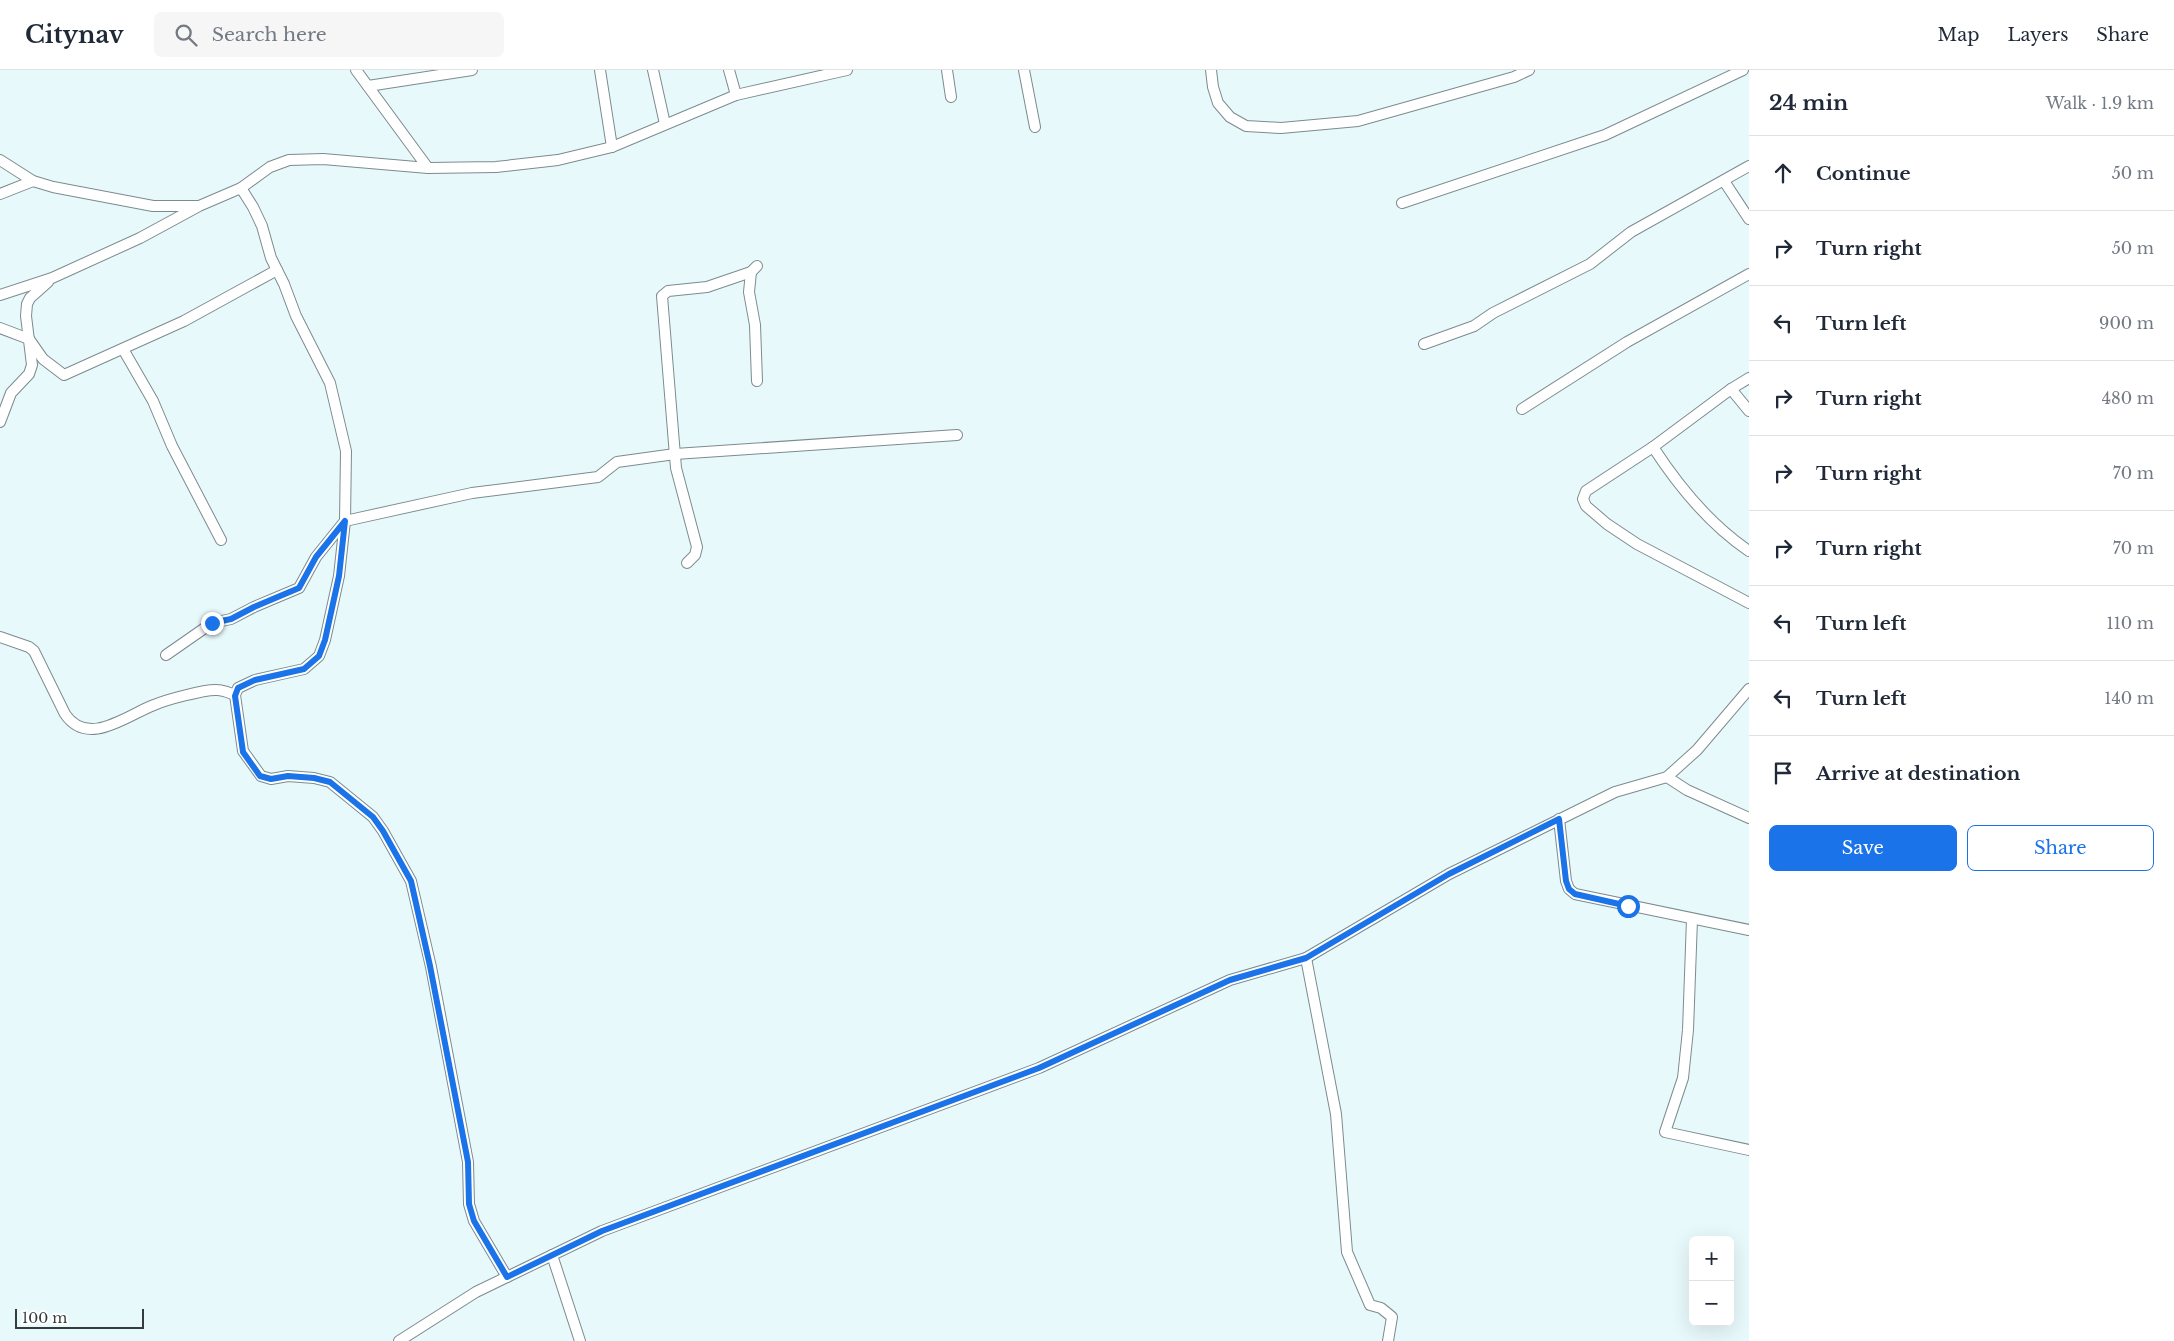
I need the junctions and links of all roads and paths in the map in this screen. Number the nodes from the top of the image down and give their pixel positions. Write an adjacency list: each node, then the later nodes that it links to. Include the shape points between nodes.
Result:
1 (356, 70): 14 (street)
2 (472, 70): 13 (street)
3 (600, 70): 19 (street)
4 (653, 70): 17 (street)
5 (729, 70): 15 (street)
6 (847, 70): 12 (street)
7 (947, 70): 16 (street)
8 (1024, 70): 18 (street)
9 (1211, 70): 10 (street, via 1218,103 1230,117 1246,126 1281,128 1358,121)
10 (1530, 70)
11 (1743, 70): 27 (street, via 1605,135)
12 (832, 72): 15 (street)
13 (440, 73): 14 (street)
14 (368, 86): 22 (street)
15 (736, 95): 17 (street)
16 (951, 97)
17 (666, 124): 19 (street)
18 (1035, 127)
19 (612, 147): 22 (street, via 558,160 496,167)
20 (0, 160): 23 (street)
21 (1749, 166): 24 (street)
22 (428, 168): 25 (street, via 323,159 289,160 270,167)
23 (33, 181): 26 (street); 28 (street, via 153,206)
24 (1724, 181): 29 (street); 36 (street, via 1631,232 1590,264 1493,313 1474,326)
25 (241, 188): 28 (street); 30 (street, via 262,226)
26 (0, 194)
27 (1402, 202)
28 (199, 206): 32 (street, via 140,238)
29 (1749, 219)
30 (277, 270): 37 (street, via 184,321); 47 (street, via 330,383 346,451)
31 (1749, 274): 41 (street, via 1627,342)
32 (52, 278): 33 (street); 35 (street, via 30,298 26,316)
33 (0, 295)
34 (0, 328): 35 (street)
35 (29, 339): 37 (street, via 44,359 64,375); 43 (street, via 32,365 29,374 11,393)
36 (1424, 344)
37 (123, 349): 48 (street, via 153,401 172,446)
38 (1749, 378): 40 (street)
39 (756, 381): 46 (street, via 755,326 749,292 754,269 707,287 668,291 662,296)
40 (1731, 389): 42 (street); 45 (street)
41 (1522, 409)
42 (1749, 411)
43 (0, 422)
44 (957, 436): 46 (street)
45 (1653, 447): 49 (street, via 1695,505); 51 (street, via 1586,491 1586,506 1637,544)
46 (676, 454): 47 (street, via 617,462 598,477 472,494); 50 (street, via 676,468 697,547 695,555)
47 (345, 521): 53 (street, via 316,557 299,588 231,619 212,623); 55 (street, via 339,576 319,656 304,669 244,684)
48 (221, 540)
49 (1749, 551)
50 (687, 563)
51 (1749, 603)
52 (0, 637): 55 (street, via 34,651 65,714 78,727 88,729 112,725 154,705 215,690)
53 (166, 655)
54 (1747, 694): 56 (street, via 1697,750)
55 (235, 696): 64 (street, via 243,752 260,776 271,779 288,776 314,778 330,782 373,817 411,881 468,1162 469,1204 474,1221)
56 (1667, 777): 57 (street, via 1687,790); 58 (street, via 1616,792)
57 (1749, 818)
58 (1559, 819): 59 (street, via 1566,881 1575,894); 61 (street, via 1449,874)
59 (1692, 919): 60 (street); 62 (street, via 1683,1078 1665,1132)
60 (1749, 930)
61 (1306, 958): 63 (street, via 1230,980 1039,1068 602,1231); 67 (street, via 1336,1114 1346,1252 1370,1305 1381,1308 1392,1317)
62 (1749, 1150)
63 (552, 1255): 64 (street); 66 (street)
64 (507, 1277): 65 (street, via 476,1292)
65 (399, 1341)
66 (580, 1341)
67 (1388, 1341)

